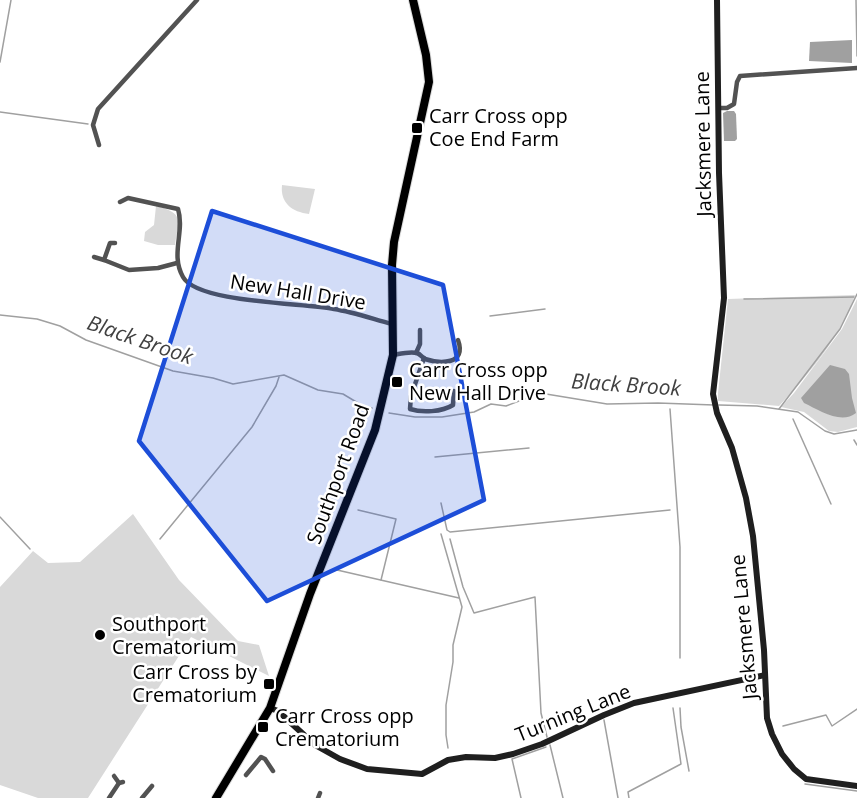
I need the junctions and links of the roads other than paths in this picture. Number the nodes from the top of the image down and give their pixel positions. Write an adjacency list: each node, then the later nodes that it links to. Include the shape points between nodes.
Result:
1 (197, 0): 6 (street, via 98,109 93,125)
2 (413, 0): 12 (highway, Southport Road, via 429,82 394,242)
3 (717, 0): 5 (main road, Jacksmere Lane)
4 (857, 68): 5 (street, via 740,76 734,104)
5 (719, 108): 19 (main road, Jacksmere Lane, via 724,297 713,394 746,498)
6 (99, 145)
7 (120, 202): 11 (street, via 129,198 178,209 181,219)
8 (115, 243): 10 (street, via 110,243)
9 (94, 257): 10 (street)
10 (104, 260): 11 (street, via 129,270)
11 (177, 262): 12 (street, New Hall Drive, via 184,279 198,290 334,309)
12 (392, 324): 16 (highway, Southport Road)
13 (420, 330): 15 (street)
14 (458, 340): 17 (street, via 459,354 455,360)
15 (416, 353): 16 (street); 17 (street)
16 (393, 355): 20 (highway, Southport Road, via 367,454 310,594)
17 (424, 358): 18 (street, via 410,409 449,408 453,405)
18 (453, 391)
19 (765, 675): 20 (main road, Turning Lane, via 634,704 513,754 448,760 422,774 367,769 346,762 324,751); 25 (main road, Jacksmere Lane, via 767,718 782,754 794,769 806,779)
20 (270, 708): 28 (highway, Southport Road)
21 (273, 771): 22 (street, via 272,764 261,757)
22 (246, 775)
23 (114, 776): 26 (street, via 121,783)
24 (152, 786): 27 (street)
25 (857, 786)
26 (109, 798)
27 (142, 798)
28 (216, 798)

